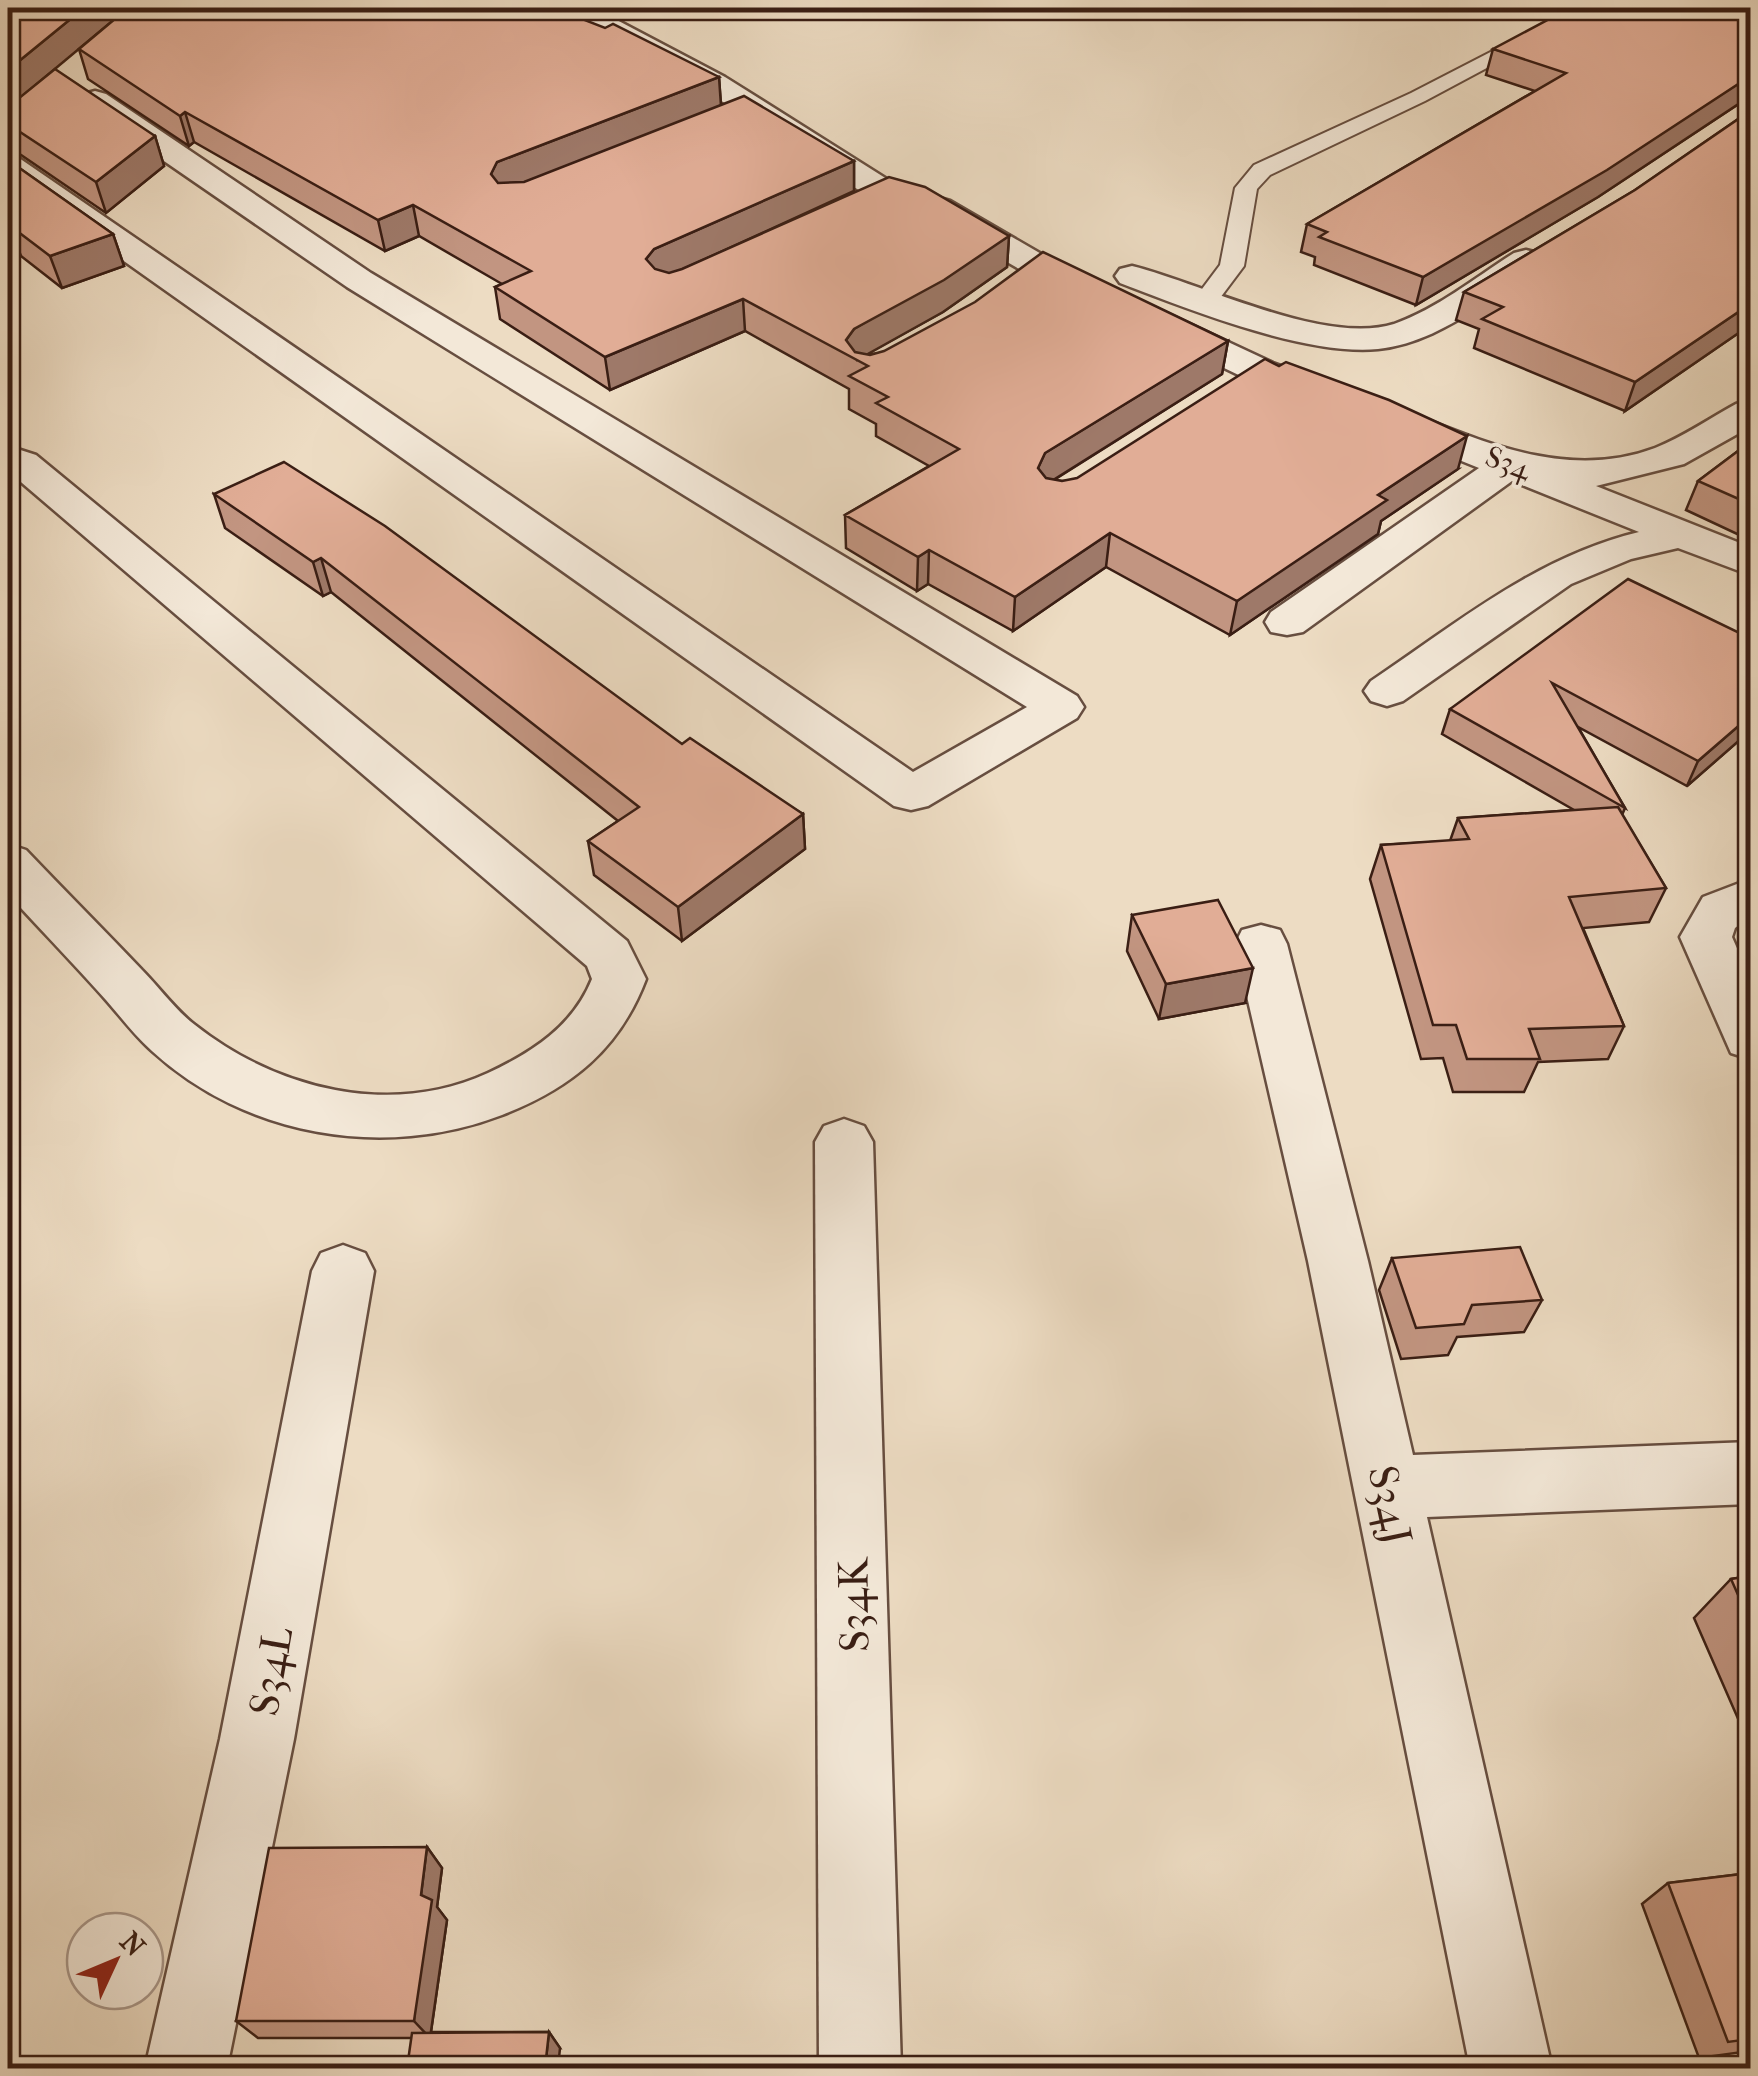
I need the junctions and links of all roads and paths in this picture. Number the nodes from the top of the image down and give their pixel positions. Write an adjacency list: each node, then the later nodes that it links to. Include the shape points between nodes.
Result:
1 (574, 8): 4 (street, S34)
2 (1590, 8): 13 (lane, via 1262,170 1246,188 1232,266)
3 (63, 78): 6 (street, via 359,280 1062,706 911,794)
4 (754, 108): 5 (street); 7 (street, S34)
5 (717, 123)
6 (8, 165)
7 (886, 194): 8 (street, S34); 9 (street)
8 (938, 208): 11 (street, S34); 13 (street, via 976,206 1092,261)
9 (850, 210)
10 (1546, 247): 13 (street, via 1411,329 1384,338 1326,334)
11 (1038, 266): 12 (street); 14 (street, S34)
12 (1006, 288)
13 (1205, 301)
14 (1260, 371): 15 (street); 18 (street, S34)
15 (1226, 392)
16 (1750, 412): 18 (street, via 1670,456 1601,474)
17 (8, 458): 23 (street, via 22,463 608,955 619,979 610,1008 578,1047 487,1099 434,1116 375,1120 313,1109 230,1076 175,1039)
18 (1511, 464): 19 (street, S34); 21 (street)
19 (1684, 534): 20 (street, S34); 22 (street, via 1617,550 1556,576)
20 (1750, 562)
21 (1287, 622)
22 (1387, 691)
23 (8, 862)
24 (1750, 896): 26 (street, via 1725,905 1710,920 1706,937)
25 (1261, 944): 30 (street, S34J)
26 (1750, 1038)
27 (844, 1142): 32 (street, S34K)
28 (343, 1271): 31 (street, S34L, via 257,1740)
29 (1750, 1473): 30 (street)
30 (1387, 1486): 33 (street, S34J)
31 (186, 2068)
32 (860, 2068)
33 (1511, 2068)

